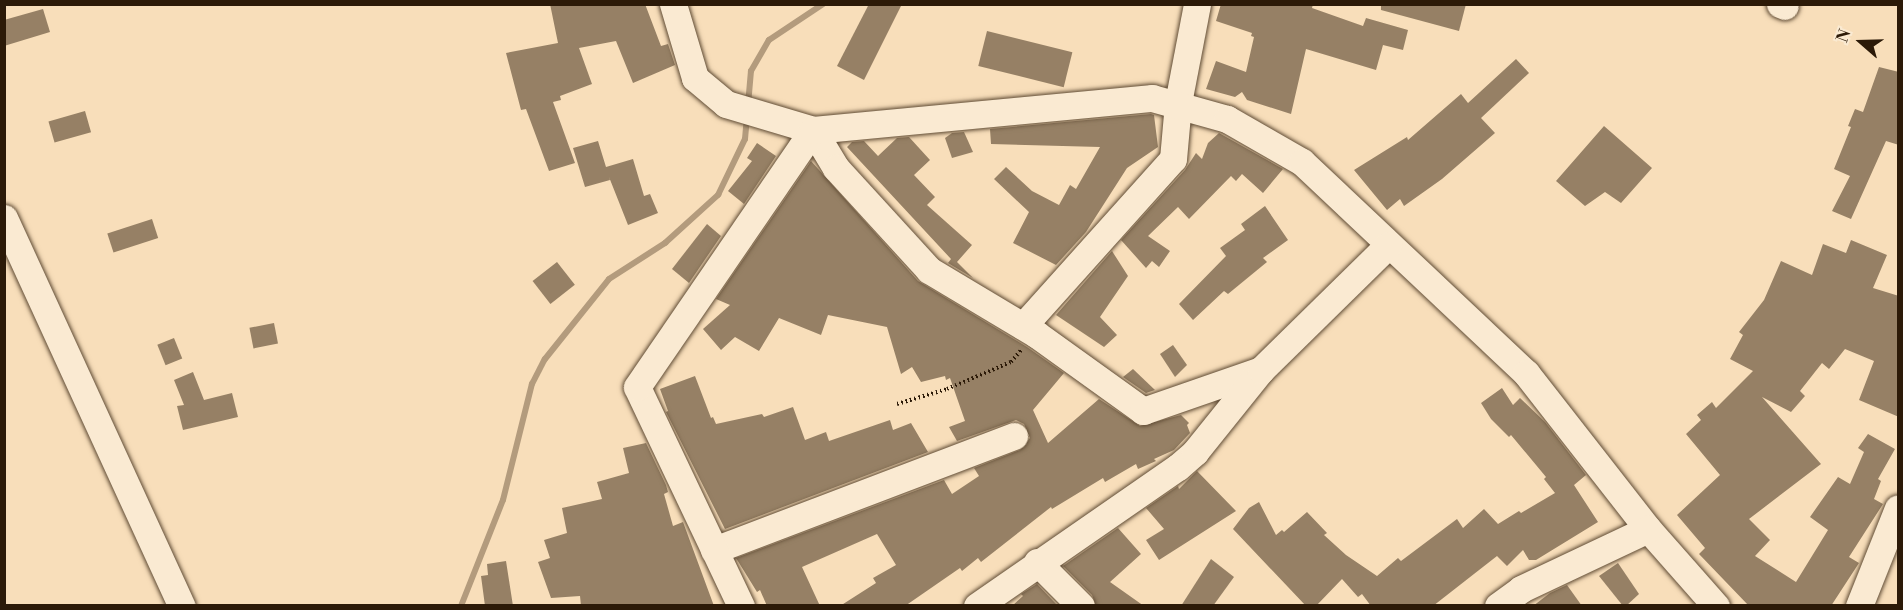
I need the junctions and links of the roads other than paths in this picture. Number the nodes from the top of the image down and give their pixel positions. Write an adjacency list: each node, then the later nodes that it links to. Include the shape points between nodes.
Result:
1 (673, 4): 4 (street, via 695,78 726,104)
2 (1197, 4): 3 (street)
3 (1178, 103): 4 (street, via 1152,98); 6 (street, via 1227,119 1302,162); 7 (street, via 1173,159)
4 (813, 130): 7 (street, via 836,168 929,270); 12 (street, via 637,387)
5 (4, 218): 14 (street)
6 (1388, 245): 8 (street); 11 (street, via 1526,373)
7 (1029, 330): 8 (street, via 1143,411)
8 (1261, 370): 13 (street, via 1178,468)
9 (1014, 436): 12 (street)
10 (1899, 508): 20 (street)
11 (1648, 529): 18 (street, via 1521,589); 19 (street)
12 (714, 550): 15 (street)
13 (1037, 562): 16 (street); 17 (street)
14 (182, 606)
15 (741, 606)
16 (978, 606)
17 (1081, 606)
18 (1498, 606)
19 (1716, 606)
20 (1858, 606)

